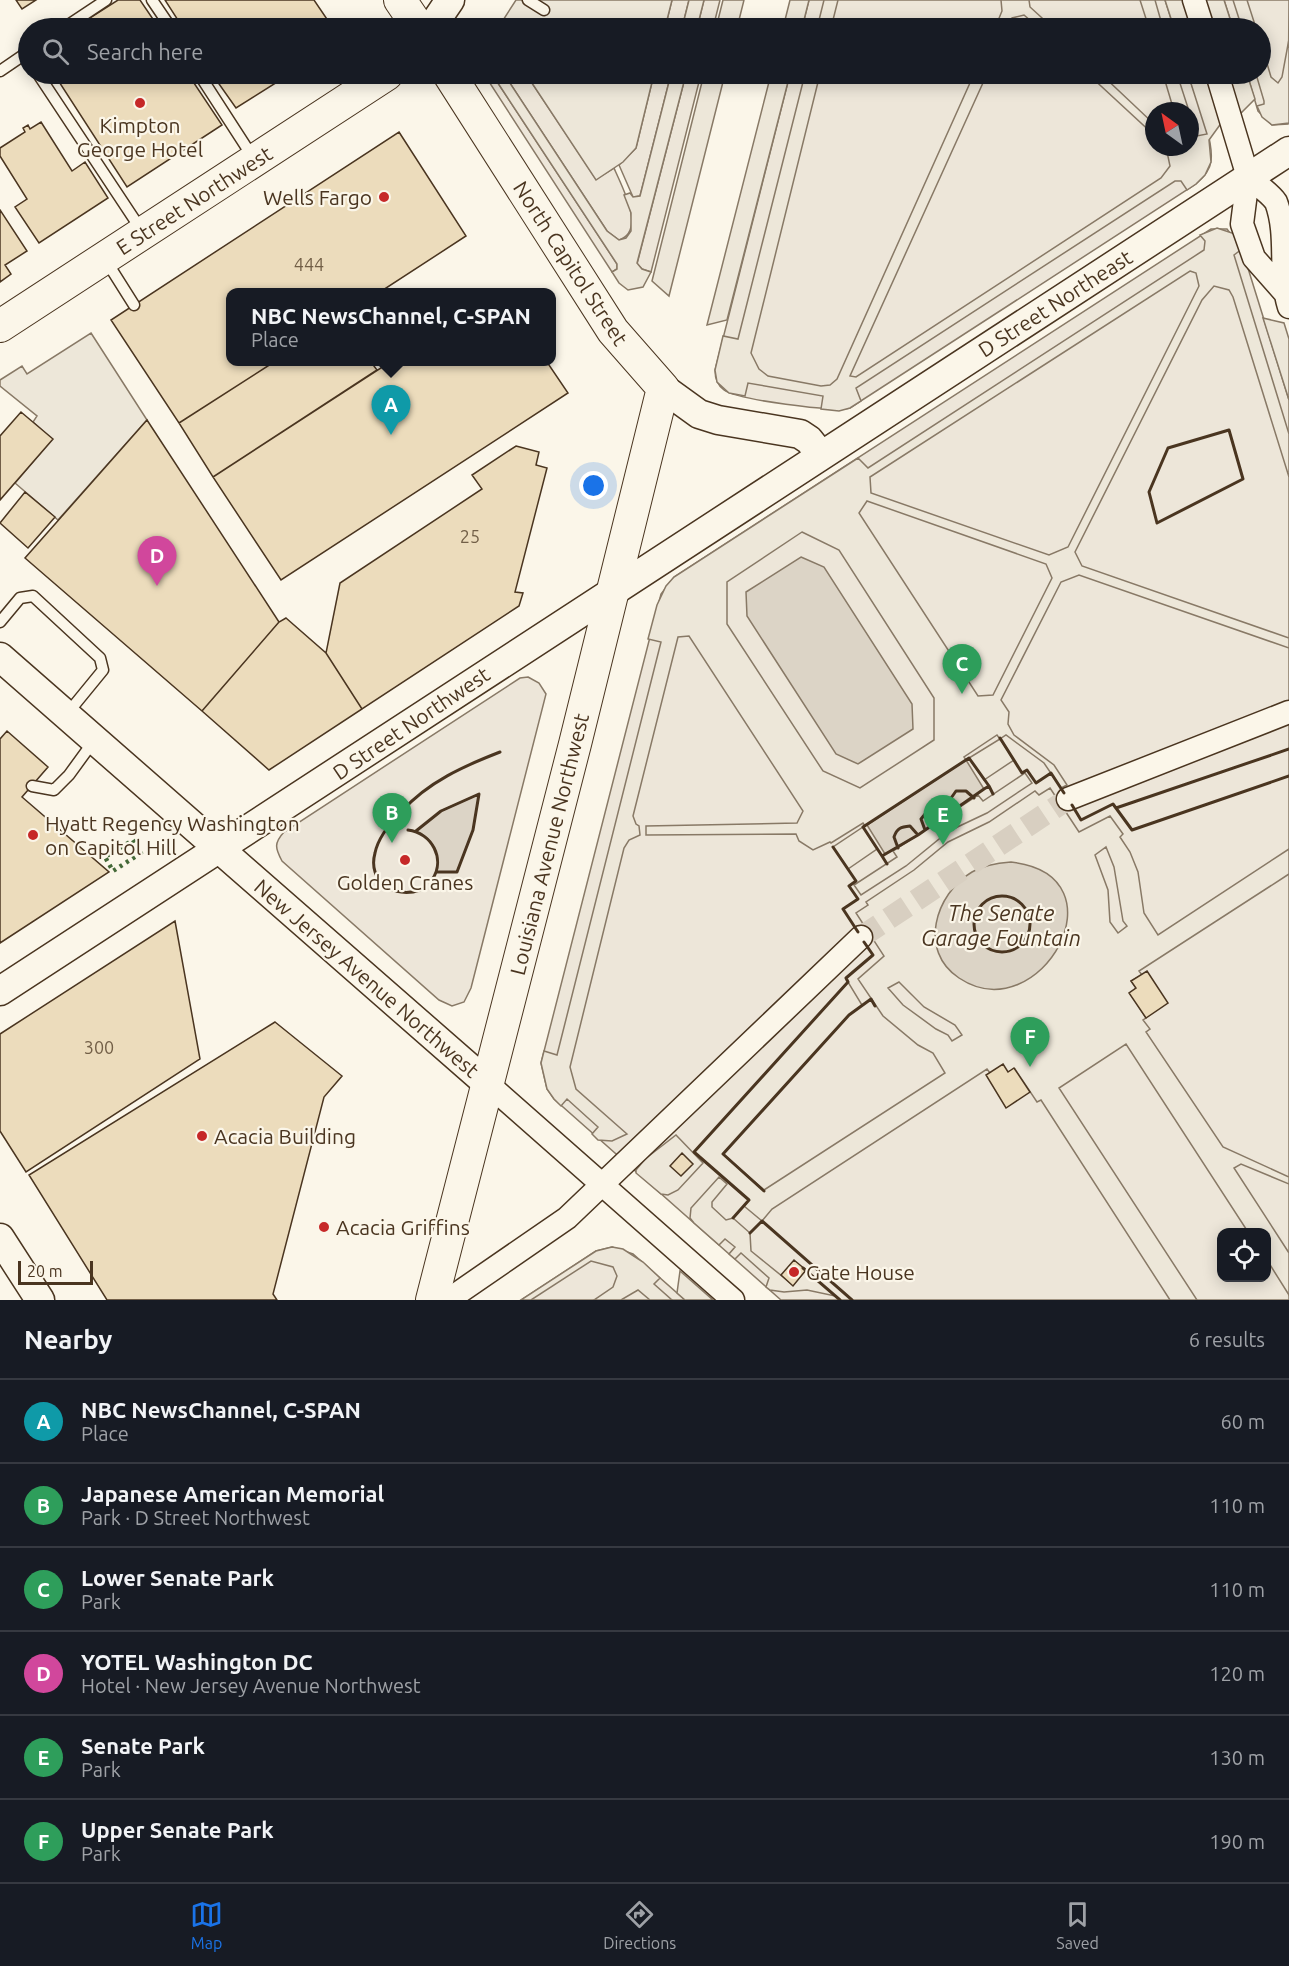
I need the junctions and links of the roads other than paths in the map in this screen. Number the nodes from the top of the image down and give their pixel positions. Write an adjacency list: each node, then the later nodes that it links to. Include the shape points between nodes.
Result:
1 (106, 0): 8 (lane)
2 (152, 0): 9 (lane)
3 (400, 0): 10 (main road)
4 (450, 0): 11 (street)
5 (528, 0): 7 (lane)
6 (1194, 0): 12 (street)
7 (544, 10)
8 (79, 18)
9 (164, 18)
10 (412, 18)
11 (438, 18)
12 (1200, 18)
13 (18, 60): 14 (lane)
14 (0, 71)
15 (45, 84): 23 (lane)
16 (206, 84): 21 (lane)
17 (372, 84): 21 (main road, E Street Northwest)
18 (455, 84): 28 (main road, North Capitol Street, via 614,331)
19 (1220, 84): 22 (street)
20 (1289, 151): 22 (street, D Street Northeast)
21 (255, 160): 23 (main road, E Street Northwest)
22 (1248, 177): 25 (street, via 1275,202 1288,240); 25 (street, via 1242,224 1254,258); 29 (street, D Street Northeast)
23 (143, 233): 24 (main road, E Street Northwest)
24 (104, 258): 26 (lane); 27 (main road, E Street Northwest)
25 (1287, 299)
26 (134, 304)
27 (0, 326)
28 (663, 388): 29 (street, North Capitol Street, via 699,414 800,434); 30 (main road, Louisiana Avenue Northwest)
29 (821, 455): 30 (street, D Street Northwest)
30 (611, 593): 38 (street, D Street Northwest); 41 (main road, Louisiana Avenue Northwest)
31 (0, 622): 34 (lane, via 20,598 33,596 100,658 103,670)
32 (2, 662): 34 (street, New Jersey Avenue Northwest)
33 (1289, 712): 37 (street)
34 (67, 715): 35 (street, New Jersey Avenue Northwest)
35 (95, 739): 36 (lane, via 54,790); 38 (street, New Jersey Avenue Northwest)
36 (32, 786)
37 (1068, 799)
38 (220, 848): 40 (street, D Street Northwest); 41 (street, New Jersey Avenue Northwest)
39 (861, 937): 42 (street)
40 (0, 991)
41 (488, 1084): 42 (street, New Jersey Avenue Northwest); 45 (main road, Louisiana Avenue Northwest)
42 (602, 1186): 46 (street, via 567,1218); 47 (street, New Jersey Avenue Northwest)
43 (0, 1238): 44 (street)
44 (40, 1300)
45 (432, 1300)
46 (448, 1300)
47 (733, 1300)

